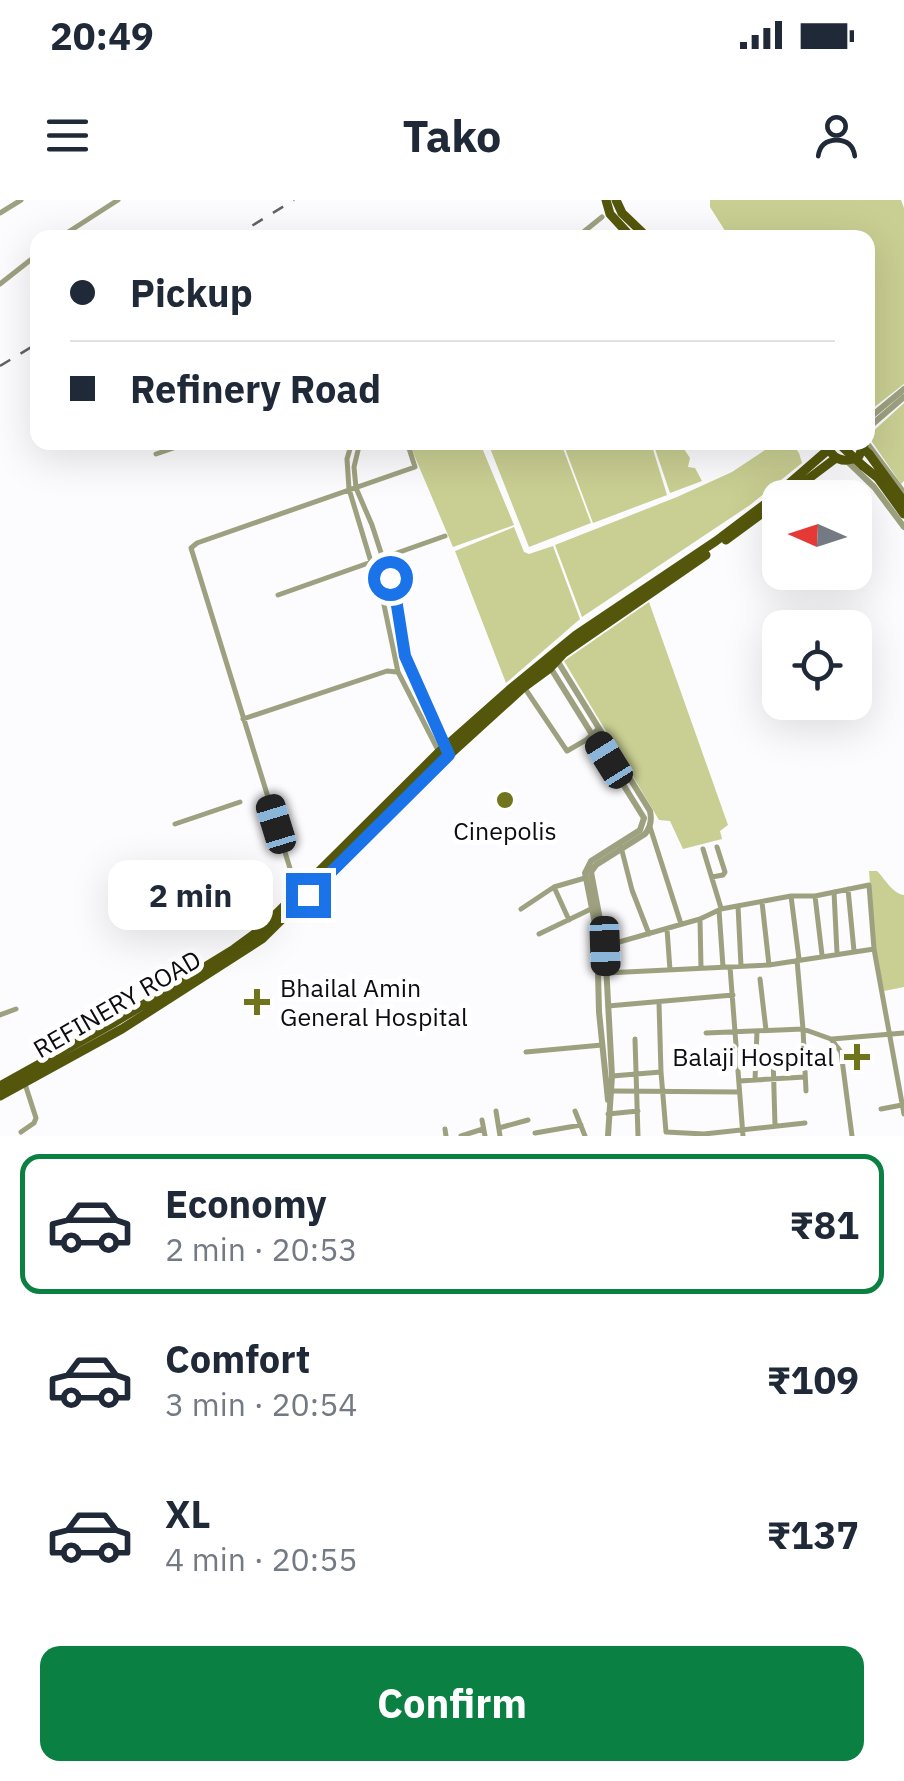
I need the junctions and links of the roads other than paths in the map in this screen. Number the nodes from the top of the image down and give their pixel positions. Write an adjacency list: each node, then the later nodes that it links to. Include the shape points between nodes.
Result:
1 (21, 200): 5 (street)
2 (118, 200): 6 (street)
3 (619, 202): 9 (main road)
4 (606, 209): 7 (street); 8 (main road)
5 (0, 213)
6 (71, 230)
7 (584, 230)
8 (625, 230)
9 (640, 230)
10 (30, 260): 11 (street)
11 (0, 284)
12 (904, 389): 14 (street)
13 (904, 396): 15 (street)
14 (875, 413)
15 (875, 422)
16 (167, 450): 26 (street)
17 (350, 450): 29 (street)
18 (358, 450): 29 (street)
19 (409, 450): 29 (street, via 415,467)
20 (830, 450): 28 (main road)
21 (834, 450): 27 (main road)
22 (835, 450): 33 (main road, bridge, via 878,478)
23 (862, 450): 27 (main road)
24 (865, 450): 31 (main road, bridge)
25 (871, 450): 30 (street)
26 (156, 454)
27 (847, 461): 34 (street)
28 (798, 480)
29 (353, 489): 36 (street); 37 (street); 42 (street, via 192,548)
30 (904, 493)
31 (904, 502)
32 (762, 511): 39 (main road, via 576,634)
33 (904, 514)
34 (904, 527)
35 (445, 536): 36 (street)
36 (383, 557): 37 (street); 44 (street, via 405,656)
37 (371, 562): 38 (street); 40 (street)
38 (278, 594)
39 (553, 660): 41 (main road, REFINERY ROAD); 43 (street); 44 (main road, REFINERY ROAD)
40 (398, 672): 42 (street); 44 (street)
41 (524, 688): 43 (street, via 567,750); 44 (main road, REFINERY ROAD)
42 (243, 719): 55 (street)
43 (596, 731): 47 (street, via 650,811); 48 (street, via 644,818)
44 (444, 753): 55 (main road, REFINERY ROAD)
45 (240, 802): 46 (street)
46 (175, 824)
47 (650, 826): 48 (street); 66 (street)
48 (621, 846): 51 (street, via 588,863); 69 (street); 70 (street, via 591,872)
49 (717, 847): 52 (street, via 725,872)
50 (704, 848): 52 (street)
51 (585, 878): 53 (street); 61 (street)
52 (712, 878): 63 (street)
53 (554, 887): 62 (street); 65 (street)
54 (848, 890): 56 (street); 71 (street, via 869,886); 72 (street)
55 (303, 892): 111 (main road, REFINERY ROAD, via 254,945 122,1030); 112 (main road, REFINERY ROAD, via 234,949)
56 (834, 892): 58 (street); 73 (street)
57 (791, 896): 58 (street); 59 (street); 75 (street)
58 (815, 896): 74 (street)
59 (762, 902): 60 (street); 76 (street)
60 (738, 906): 63 (street); 77 (street)
61 (592, 909): 65 (street); 97 (street)
62 (521, 910)
63 (720, 910): 64 (street); 79 (street)
64 (700, 919): 66 (street); 78 (street)
65 (569, 920): 68 (street)
66 (681, 924): 67 (street)
67 (667, 929): 69 (street); 80 (street)
68 (540, 934)
69 (649, 934): 70 (street)
70 (605, 946): 81 (street)
71 (874, 949): 72 (street); 93 (street)
72 (854, 951): 73 (street)
73 (837, 953): 74 (street)
74 (822, 956): 75 (street)
75 (798, 960): 76 (street); 88 (street)
76 (770, 965): 77 (street)
77 (741, 966): 79 (street)
78 (702, 968): 79 (street); 80 (street)
79 (727, 968): 83 (street)
80 (670, 970): 81 (street)
81 (606, 972): 85 (street)
82 (760, 978): 90 (street)
83 (733, 996): 84 (street); 91 (street)
84 (659, 1003): 85 (street); 105 (street)
85 (608, 1006): 106 (street)
86 (16, 1008): 87 (street)
87 (0, 1014)
88 (803, 1029): 90 (street); 96 (street); 99 (street)
89 (756, 1031): 90 (street); 91 (street); 100 (street)
90 (766, 1031)
91 (735, 1032): 92 (street); 102 (street)
92 (706, 1033)
93 (890, 1033): 94 (street); 96 (street); 119 (street)
94 (904, 1033)
95 (634, 1039): 104 (street)
96 (831, 1039): 142 (street, via 841,1052)
97 (602, 1045): 98 (street); 121 (street)
98 (526, 1052)
99 (804, 1054): 101 (street); 107 (street)
100 (756, 1055): 101 (street); 102 (street); 109 (street)
101 (773, 1055): 108 (street)
102 (737, 1058): 103 (street); 110 (street)
103 (706, 1064)
104 (636, 1072): 105 (street); 106 (street); 113 (street)
105 (660, 1072): 117 (street)
106 (612, 1076): 114 (street)
107 (805, 1077): 108 (street); 115 (street)
108 (773, 1079): 109 (street); 130 (street)
109 (756, 1080): 110 (street)
110 (739, 1081): 116 (street)
111 (24, 1082): 118 (main road, REFINERY ROAD); 132 (street, via 36,1118)
112 (0, 1086)
113 (637, 1090): 114 (street); 117 (street); 124 (street)
114 (612, 1091): 121 (street)
115 (806, 1091)
116 (740, 1092): 117 (street); 135 (street)
117 (664, 1093): 136 (street)
118 (0, 1096)
119 (903, 1102): 120 (street); 125 (street)
120 (881, 1109)
121 (608, 1110): 124 (street); 140 (street)
122 (576, 1111): 129 (street)
123 (496, 1112): 131 (street)
124 (638, 1112): 141 (street)
125 (904, 1114)
126 (482, 1120): 133 (street)
127 (528, 1120): 131 (street)
128 (805, 1123): 130 (street)
129 (581, 1126): 134 (street); 139 (street)
130 (775, 1126): 135 (street)
131 (498, 1128): 138 (street)
132 (21, 1132)
133 (484, 1132): 137 (street)
134 (535, 1133)
135 (743, 1133): 136 (street)
136 (669, 1134)
137 (461, 1136)
138 (500, 1136)
139 (585, 1136)
140 (608, 1136)
141 (638, 1136)
142 (852, 1136)

